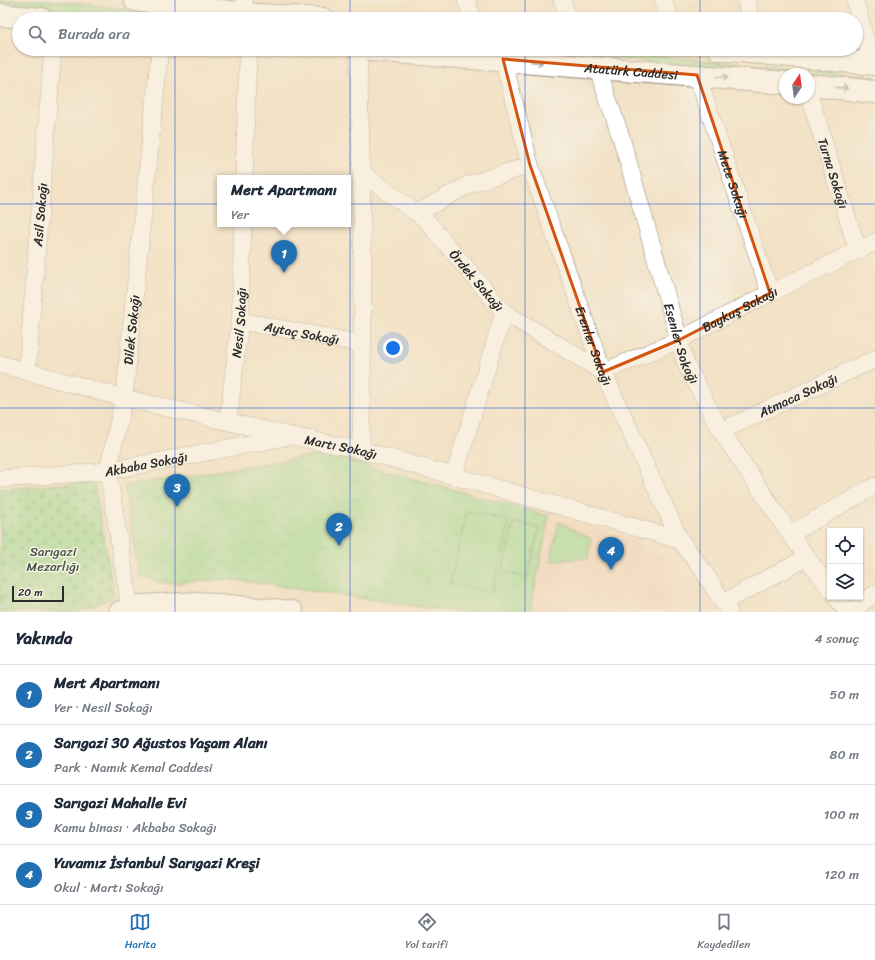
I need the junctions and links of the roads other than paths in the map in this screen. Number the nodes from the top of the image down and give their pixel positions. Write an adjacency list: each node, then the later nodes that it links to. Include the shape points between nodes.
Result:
1 (135, 0): 7 (main road)
2 (466, 0): 9 (street)
3 (562, 0): 10 (street)
4 (663, 0): 11 (street)
5 (746, 0): 12 (street)
6 (855, 0): 13 (street)
7 (244, 7): 8 (main road)
8 (277, 12)
9 (470, 12)
10 (566, 12)
11 (667, 12)
12 (749, 12)
13 (859, 12)
14 (0, 15): 15 (main road)
15 (12, 16)
16 (863, 27): 24 (street)
17 (52, 56): 45 (street, Asil Sokağı)
18 (159, 56): 47 (street, Dilek Sokağı)
19 (248, 56): 33 (street)
20 (358, 56): 32 (street)
21 (450, 56): 23 (main road, Atatürk Caddesi)
22 (803, 56): 24 (main road)
23 (503, 60): 25 (main road, Atatürk Caddesi, one-way to 25); 31 (street, Erenler Sokağı)
24 (874, 64)
25 (597, 67): 26 (main road, Atatürk Caddesi); 41 (street, Esenler Sokağı, via 621,137)
26 (697, 75): 27 (main road, Atatürk Caddesi, one-way to 27); 38 (street, Mete Sokağı)
27 (779, 82)
28 (815, 86): 29 (main road, one-way to 29)
29 (875, 92)
30 (812, 104): 37 (street, Turna Sokağı)
31 (530, 165): 34 (street, via 470,184); 46 (street, Erenler Sokağı)
32 (363, 174): 34 (street, Ördek Sokağı); 42 (street)
33 (244, 175)
34 (417, 213): 39 (street, Ördek Sokağı, via 425,219)
35 (243, 227): 40 (street, Nesil Sokağı)
36 (875, 242): 37 (street, Baykuş Sokağı)
37 (858, 251): 38 (street, Baykuş Sokağı)
38 (770, 293): 41 (street, Baykuş Sokağı)
39 (504, 312): 46 (street, Ördek Sokağı); 53 (street)
40 (240, 321): 42 (street, Aytaç Sokağı); 48 (street, Nesil Sokağı)
41 (679, 340): 46 (street, Baykuş Sokağı); 49 (street, Esenler Sokağı, via 686,364)
42 (363, 344): 51 (street)
43 (875, 359): 49 (street, Atmaca Sokağı)
44 (0, 364): 45 (street, Martı Sokağı)
45 (27, 372): 47 (street, Martı Sokağı)
46 (603, 372): 57 (street, Erenler Sokağı)
47 (124, 398): 48 (street, Martı Sokağı); 52 (street, Dilek Sokağı)
48 (228, 421): 50 (street, Martı Sokağı)
49 (721, 432): 56 (street, Esenler Sokağı)
50 (291, 436): 51 (street, Martı Sokağı); 52 (street, Akbaba Sokağı)
51 (361, 450): 53 (street, Martı Sokağı)
52 (108, 471): 54 (street, Akbaba Sokağı); 64 (street, Dilek Sokağı)
53 (454, 476): 57 (street, Martı Sokağı)
54 (0, 479)
55 (875, 486): 56 (street)
56 (790, 534): 58 (street, Esenler Sokağı)
57 (680, 540): 62 (street, Erenler Sokağı)
58 (806, 558): 59 (street, Esenler Sokağı); 62 (street)
59 (827, 585)
60 (875, 594): 66 (street)
61 (839, 600): 66 (street)
62 (726, 607)
63 (196, 608): 64 (main road); 65 (main road)
64 (125, 610)
65 (292, 612)
66 (849, 612)

